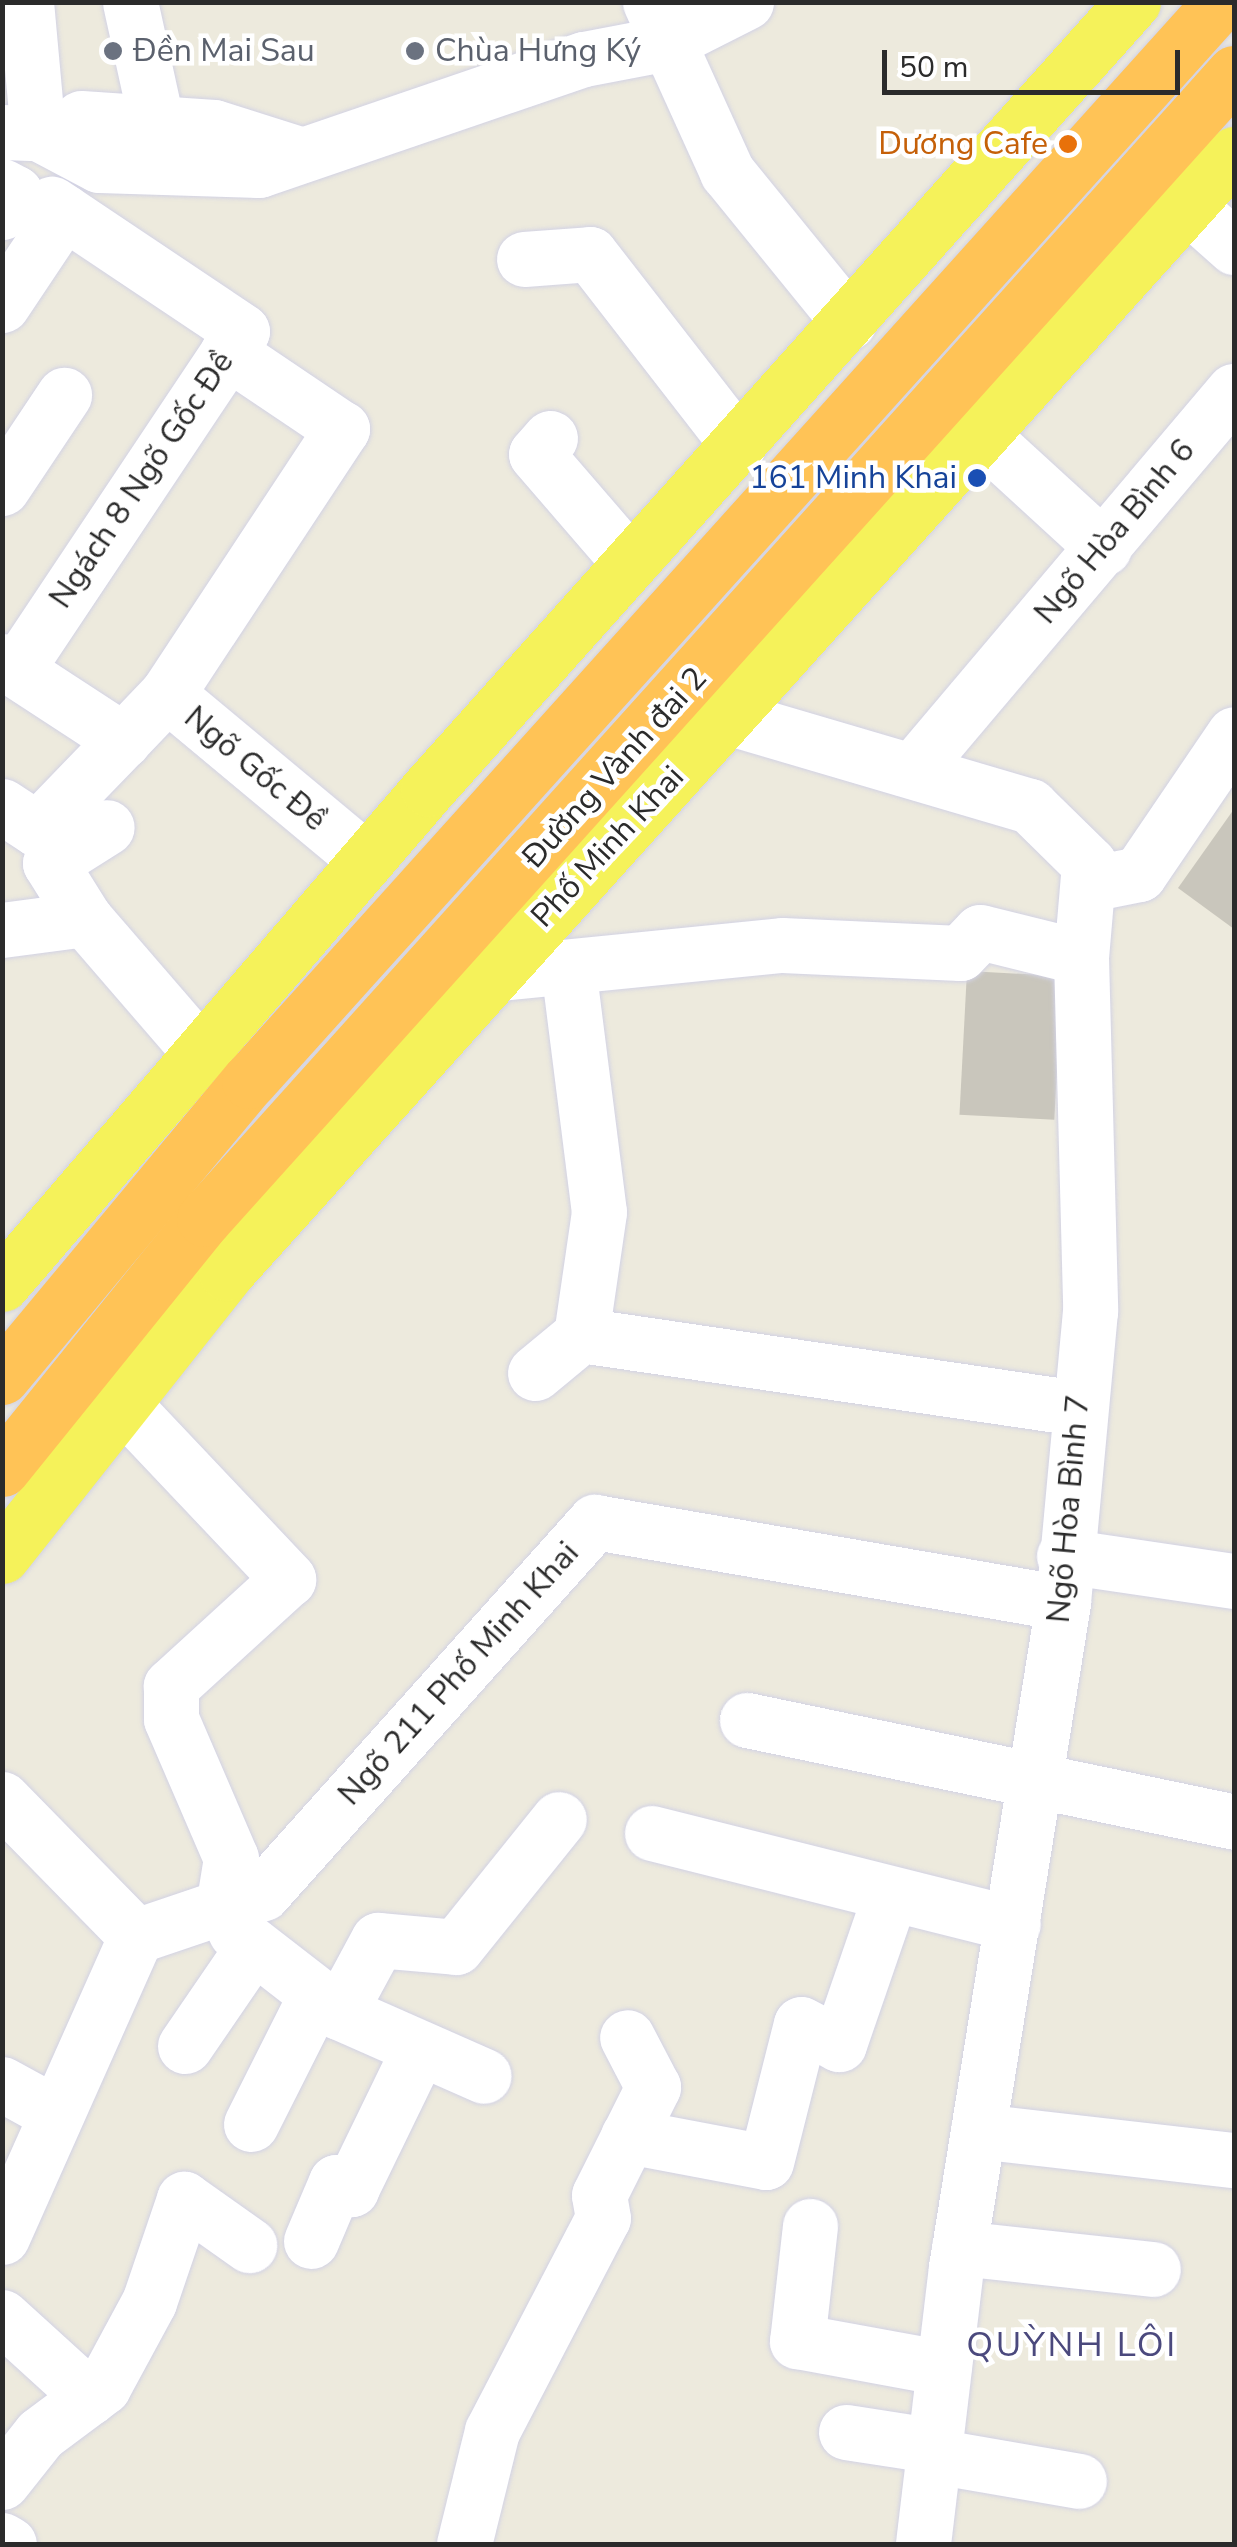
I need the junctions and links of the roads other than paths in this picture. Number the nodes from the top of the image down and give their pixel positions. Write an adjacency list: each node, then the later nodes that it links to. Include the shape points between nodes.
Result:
1 (26, 2): 9 (street)
2 (130, 2): 8 (street)
3 (746, 2): 6 (street)
4 (1221, 2): 46 (highway, Đường Vành đai 2, via 236,1095)
5 (1122, 6): 17 (main road)
6 (656, 23): 11 (street, via 584,59); 17 (street, via 727,172)
7 (1234, 73): 49 (highway, Đường Vành đai 2, via 204,1219)
8 (157, 125): 9 (street); 11 (street, via 214,127)
9 (40, 128): 11 (street, via 99,165 259,170)
10 (1234, 154): 13 (main road, Phố Minh Khai)
11 (304, 156)
12 (30, 203): 16 (street); 18 (street, Ngách 8 Ngõ Gốc Đề, via 242,331)
13 (1188, 206): 14 (street); 21 (main road, Phố Minh Khai)
14 (1234, 248)
15 (524, 259): 23 (street, via 590,254)
16 (16, 312)
17 (848, 322): 23 (main road)
18 (228, 352): 27 (street, Ngách 8 Ngõ Gốc Đề); 28 (street, via 342,428)
19 (1234, 391): 25 (street, Ngõ Hòa Bình 6)
20 (64, 395): 24 (street)
21 (983, 437): 25 (street); 29 (main road, Phố Minh Khai)
22 (550, 438): 26 (street, via 536,454)
23 (738, 444): 26 (main road)
24 (2, 488)
25 (1104, 548): 32 (street, Ngõ Hòa Bình 6)
26 (630, 563): 35 (main road)
27 (9, 665): 31 (street)
28 (167, 694): 31 (street, Ngõ Gốc Đề); 35 (street, Ngõ Gốc Đề)
29 (727, 717): 32 (street); 41 (main road, Phố Minh Khai)
30 (1234, 734): 36 (street, via 1139,874)
31 (123, 740): 33 (street, Ngõ Gốc Đề, via 37,829)
32 (914, 768): 36 (street, via 1030,806 1078,845)
33 (2, 806)
34 (107, 827): 37 (street, via 50,863)
35 (366, 860): 42 (main road)
36 (1090, 884): 39 (street, Ngõ Hòa Bình 7)
37 (84, 918): 38 (street); 42 (street)
38 (2, 930)
39 (1081, 957): 40 (street, via 980,932 960,954 782,945); 48 (street, Ngõ Hòa Bình 7, via 1090,1311)
40 (568, 967): 41 (street); 44 (street, via 599,1212)
41 (491, 974): 47 (main road, Phố Minh Khai)
42 (199, 1051): 43 (main road)
43 (2, 1284)
44 (581, 1335): 45 (street); 48 (street)
45 (534, 1373)
46 (2, 1377)
47 (118, 1399): 50 (main road, Phố Minh Khai); 61 (street, via 288,1579 171,1686 171,1719 231,1858)
48 (1077, 1408): 51 (street, Ngõ Hòa Bình 7)
49 (2, 1469)
50 (2, 1556)
51 (1064, 1579): 52 (street); 54 (street, Ngõ Hòa Bình 7); 61 (street, Ngõ 211 Phố Minh Khai, via 595,1522)
52 (1234, 1581)
53 (748, 1720): 54 (street)
54 (1038, 1774): 57 (street); 60 (street, Ngõ Hòa Bình 7)
55 (2, 1799): 62 (street)
56 (559, 1818): 63 (street, via 456,1947 378,1940)
57 (1234, 1822)
58 (652, 1833): 59 (street)
59 (890, 1896): 60 (street); 72 (street, via 839,2044 801,2024 766,2162)
60 (1013, 1924): 71 (street, Ngõ Hòa Bình 7)
61 (237, 1928): 62 (street, Ngõ 211 Phố Minh Khai); 63 (street); 65 (street)
62 (136, 1936): 69 (street)
63 (327, 2004): 66 (street); 70 (street)
64 (627, 2037): 72 (street, via 652,2087)
65 (185, 2046)
66 (418, 2051): 67 (street); 76 (street, via 351,2189 336,2182)
67 (484, 2076)
68 (2, 2084): 69 (street)
69 (54, 2113): 75 (street)
70 (251, 2124)
71 (978, 2131): 73 (street); 78 (street, Ngõ Hòa Bình 7)
72 (628, 2136): 89 (street, via 599,2195 603,2218 492,2431)
73 (1234, 2160)
74 (810, 2226): 81 (street, via 797,2340)
75 (2, 2237)
76 (311, 2240)
77 (249, 2245): 82 (street, via 184,2199 148,2302)
78 (959, 2248): 79 (street); 81 (street, Ngõ Hòa Bình 7)
79 (1152, 2269)
80 (2, 2317): 82 (street)
81 (944, 2368): 84 (street, Ngõ Hòa Bình 7)
82 (88, 2420): 86 (street, via 40,2434)
83 (846, 2432): 84 (street)
84 (935, 2451): 85 (street); 90 (street, Ngõ Hòa Bình 7)
85 (1078, 2481)
86 (2, 2482)
87 (2, 2540): 88 (street)
88 (9, 2544)
89 (464, 2544)
90 (924, 2544)

